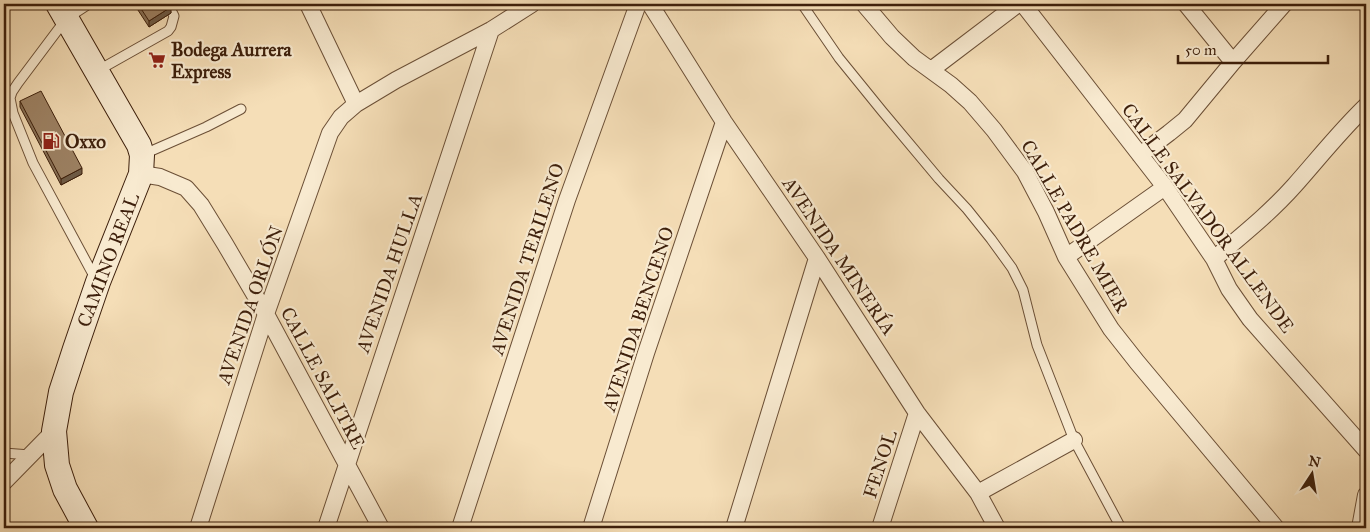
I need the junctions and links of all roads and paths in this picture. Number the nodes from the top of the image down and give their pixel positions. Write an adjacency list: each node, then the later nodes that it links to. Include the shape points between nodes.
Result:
1 (89, 4): 13 (lane)
2 (168, 4): 17 (lane, via 174,16 168,31)
3 (308, 4): 18 (street)
4 (532, 4): 14 (street, AVENIDA ORLÓN)
5 (638, 4): 44 (street, AVENIDA TERILENO, via 567,200)
6 (650, 4): 21 (street, AVENIDA MINERÍA)
7 (802, 4): 32 (lane, via 839,58 967,209 1012,268 1023,290 1037,345)
8 (864, 4): 16 (street, CALLE PADRE MIER, via 892,37)
9 (1018, 4): 16 (street)
10 (1023, 4): 22 (street, CALLE SALVADOR ALLENDE)
11 (1186, 4): 15 (street)
12 (1284, 4): 15 (street)
13 (62, 11): 17 (street); 28 (lane, via 10,98 33,164)
14 (491, 30): 18 (street, AVENIDA ORLÓN); 36 (street, AVENIDA HULLA)
15 (1232, 62): 22 (street, via 1185,120)
16 (931, 70): 25 (street, CALLE PADRE MIER, via 970,102 994,130 1029,180)
17 (97, 71): 23 (street, via 139,146)
18 (356, 104): 29 (street, AVENIDA ORLÓN, via 341,117 330,134)
19 (1366, 106): 27 (street, via 1293,187)
20 (241, 108): 23 (lane)
21 (724, 122): 26 (street, AVENIDA MINERÍA); 45 (street, AVENIDA BENCENO)
22 (1140, 155): 24 (street, CALLE SALVADOR ALLENDE)
23 (141, 165): 28 (street, CAMINO REAL); 29 (street, CALLE SALITRE, via 186,188 201,205)
24 (1165, 187): 25 (street); 27 (street, CALLE SALVADOR ALLENDE)
25 (1066, 257): 50 (street, CALLE PADRE MIER, via 1111,329)
26 (817, 258): 30 (street, AVENIDA MINERÍA); 46 (street)
27 (1214, 259): 33 (street, CALLE SALVADOR ALLENDE, via 1229,289 1250,319)
28 (98, 282): 31 (street, CAMINO REAL, via 61,392)
29 (266, 314): 36 (street, CALLE SALITRE); 41 (street, AVENIDA ORLÓN)
30 (918, 413): 38 (street, AVENIDA MINERÍA); 47 (street, FENOL)
31 (54, 432): 35 (street); 40 (street, CAMINO REAL, via 57,465 65,489)
32 (1074, 440): 38 (street); 49 (lane)
33 (1366, 450)
34 (4, 453): 35 (lane)
35 (30, 455): 37 (street)
36 (346, 464): 42 (street, AVENIDA HULLA); 43 (street, CALLE SALITRE)
37 (4, 482)
38 (978, 494): 48 (street, AVENIDA MINERÍA)
39 (1366, 495): 51 (street)
40 (86, 528)
41 (198, 528)
42 (326, 528)
43 (381, 528)
44 (460, 528)
45 (591, 528)
46 (734, 528)
47 (880, 528)
48 (997, 528)
49 (1121, 528)
50 (1276, 528)
51 (1360, 528)

